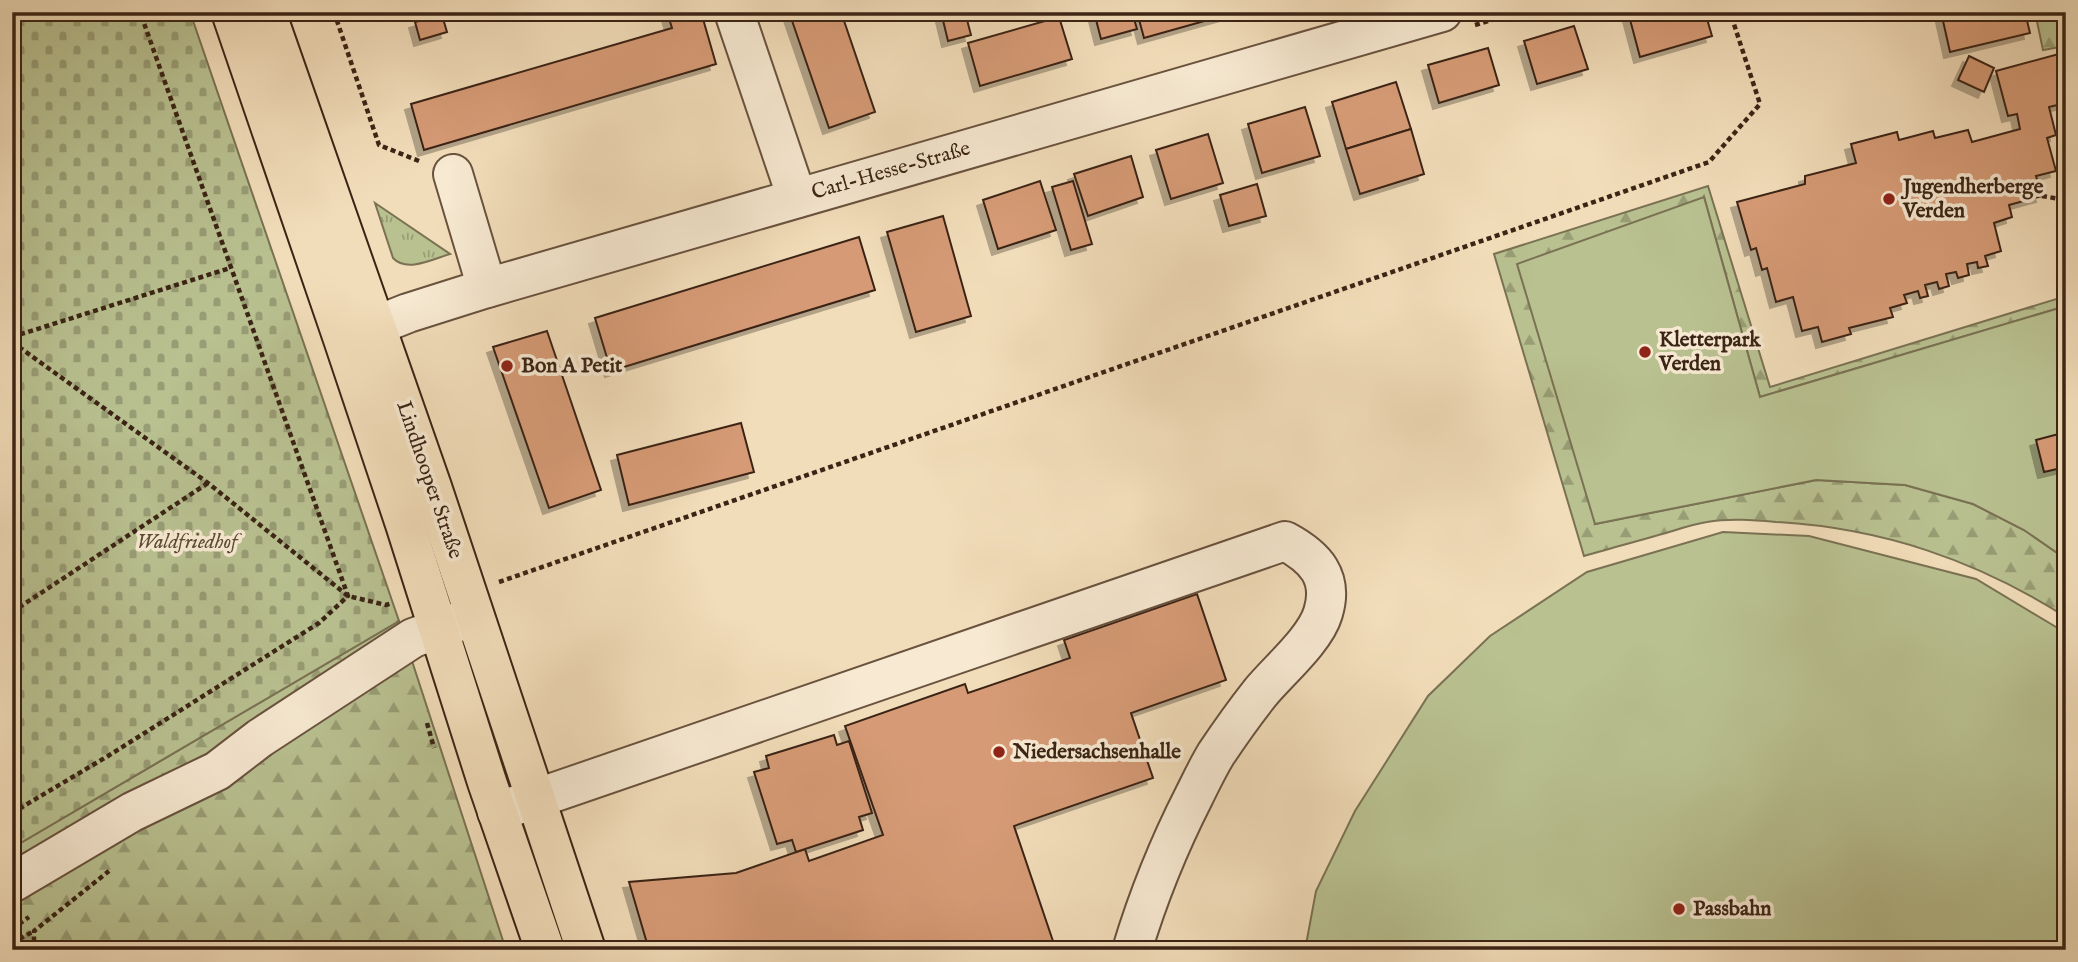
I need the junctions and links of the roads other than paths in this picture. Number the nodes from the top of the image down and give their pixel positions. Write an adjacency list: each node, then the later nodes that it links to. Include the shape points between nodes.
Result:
1 (231, 12): 8 (main road, Lindhooper Straße)
2 (266, 12): 8 (main road, Lindhooper Straße)
3 (734, 12): 6 (street)
4 (1441, 12): 6 (street, Carl-Hesse-Straße)
5 (453, 174): 7 (street)
6 (797, 198): 7 (street, Carl-Hesse-Straße)
7 (486, 288): 8 (street, Carl-Hesse-Straße)
8 (359, 332): 9 (main road, Lindhooper Straße); 10 (main road, Lindhooper Straße)
9 (475, 616): 10 (street); 11 (main road, Lindhooper Straße)
10 (438, 628): 12 (main road, Lindhooper Straße); 13 (street, via 413,638 217,771 132,812)
11 (536, 798): 12 (street); 15 (main road, Lindhooper Straße); 16 (street, via 1285,541 1320,567 1326,588 1323,614 1215,755 1174,836)
12 (497, 813): 14 (main road, Lindhooper Straße)
13 (12, 883)
14 (545, 950)
15 (586, 950)
16 (1132, 950)

